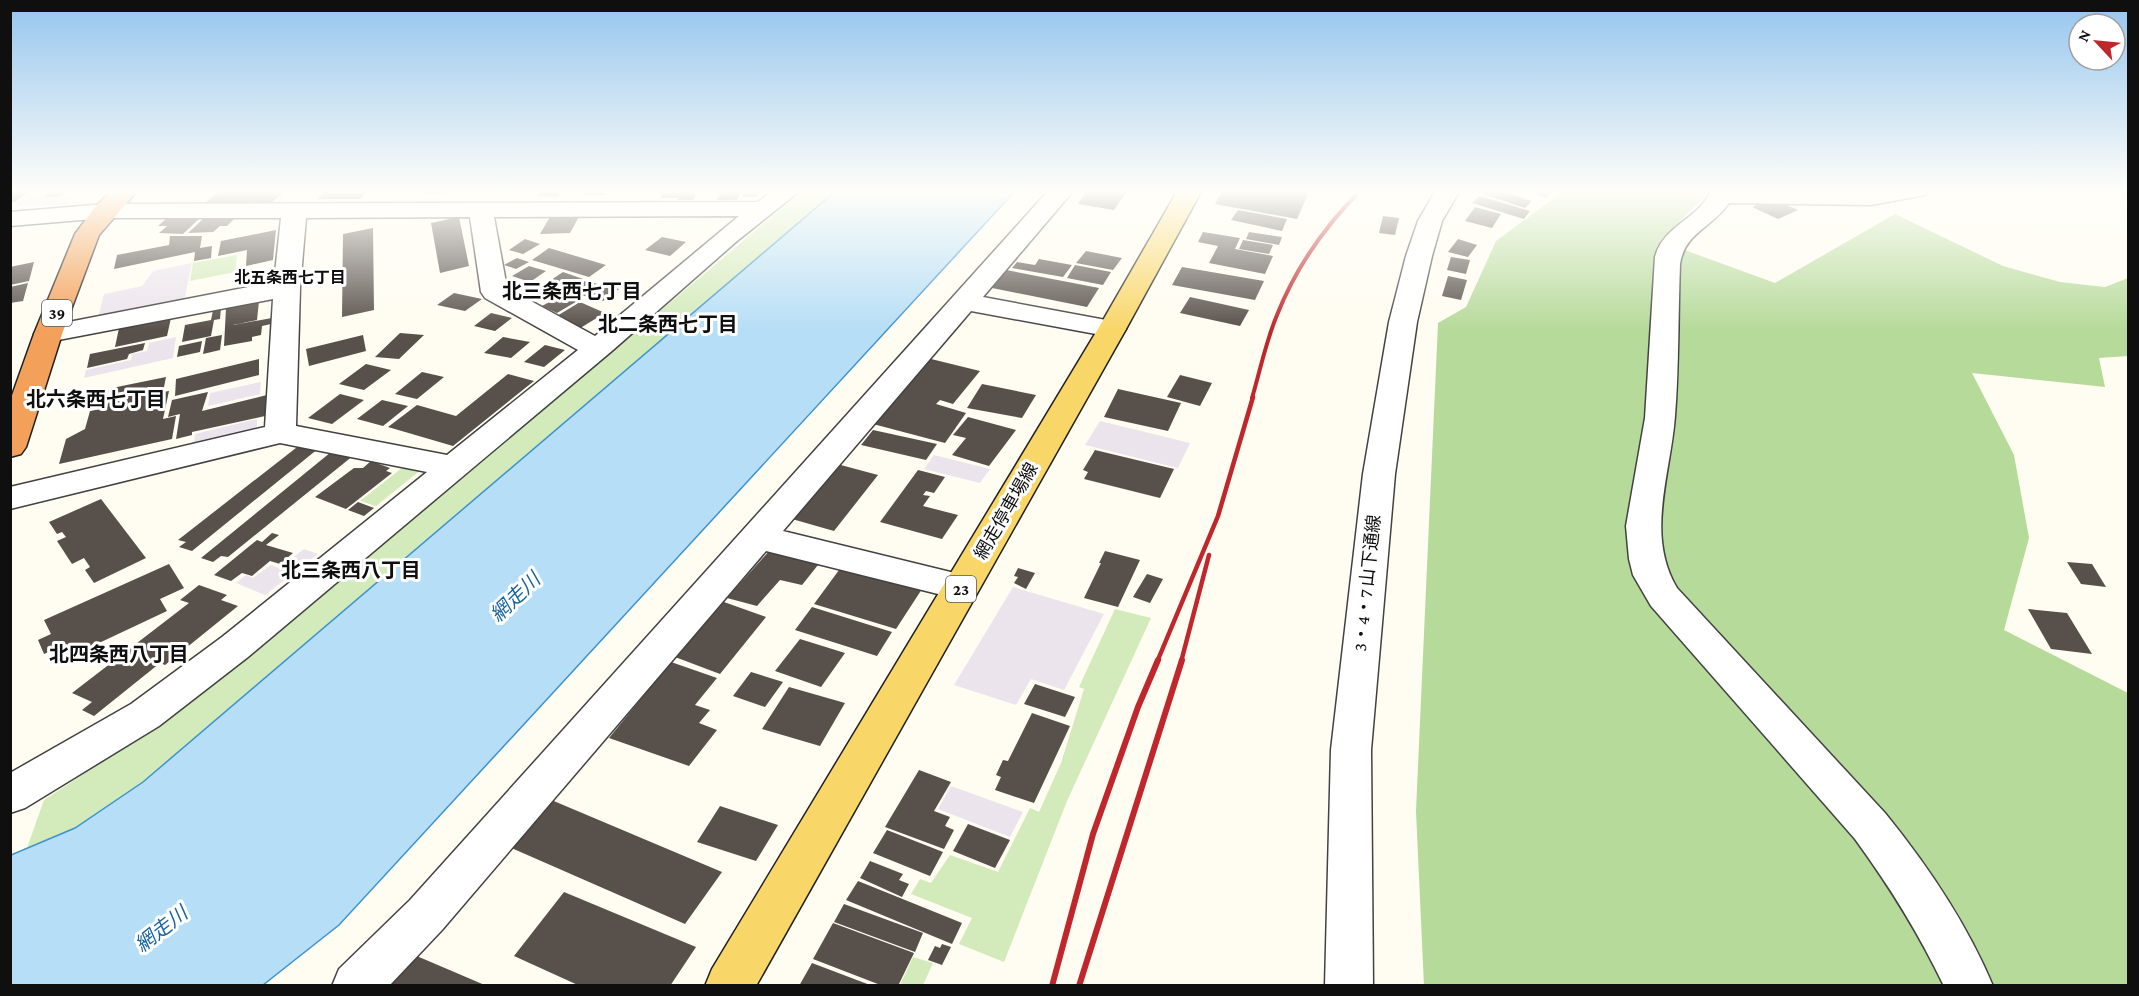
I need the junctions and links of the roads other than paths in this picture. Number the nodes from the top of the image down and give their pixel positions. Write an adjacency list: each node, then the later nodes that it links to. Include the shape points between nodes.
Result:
1 (86, 236): 12 (highway, 39)
2 (290, 236): 9 (street)
3 (485, 236): 13 (street, via 494,292)
4 (730, 236): 13 (street)
5 (1021, 236): 10 (street)
6 (1164, 236): 11 (main road, 網走停車場線 / 23)
7 (1425, 236): 24 (street, 3・4・7 山下通線, via 1403,322 1379,474 1352,750)
8 (1680, 236): 25 (street, via 1666,264 1660,418 1644,526 1651,575 1664,597 1883,842 1934,917)
9 (286, 288): 12 (street); 15 (street)
10 (963, 302): 11 (street); 19 (street)
11 (1112, 330): 20 (main road, 網走停車場線 / 23)
12 (48, 334): 14 (highway, 39)
13 (597, 350): 17 (street)
14 (21, 391): 16 (highway, 39)
15 (280, 433): 17 (street); 18 (street)
16 (10, 447)
17 (455, 467): 21 (street, via 235,647 145,715)
18 (10, 498)
19 (759, 537): 20 (street); 22 (street, via 426,915)
20 (962, 587): 23 (main road, 網走停車場線 / 23)
21 (10, 795)
22 (356, 986)
23 (729, 986)
24 (1349, 986)
25 (1969, 986)

